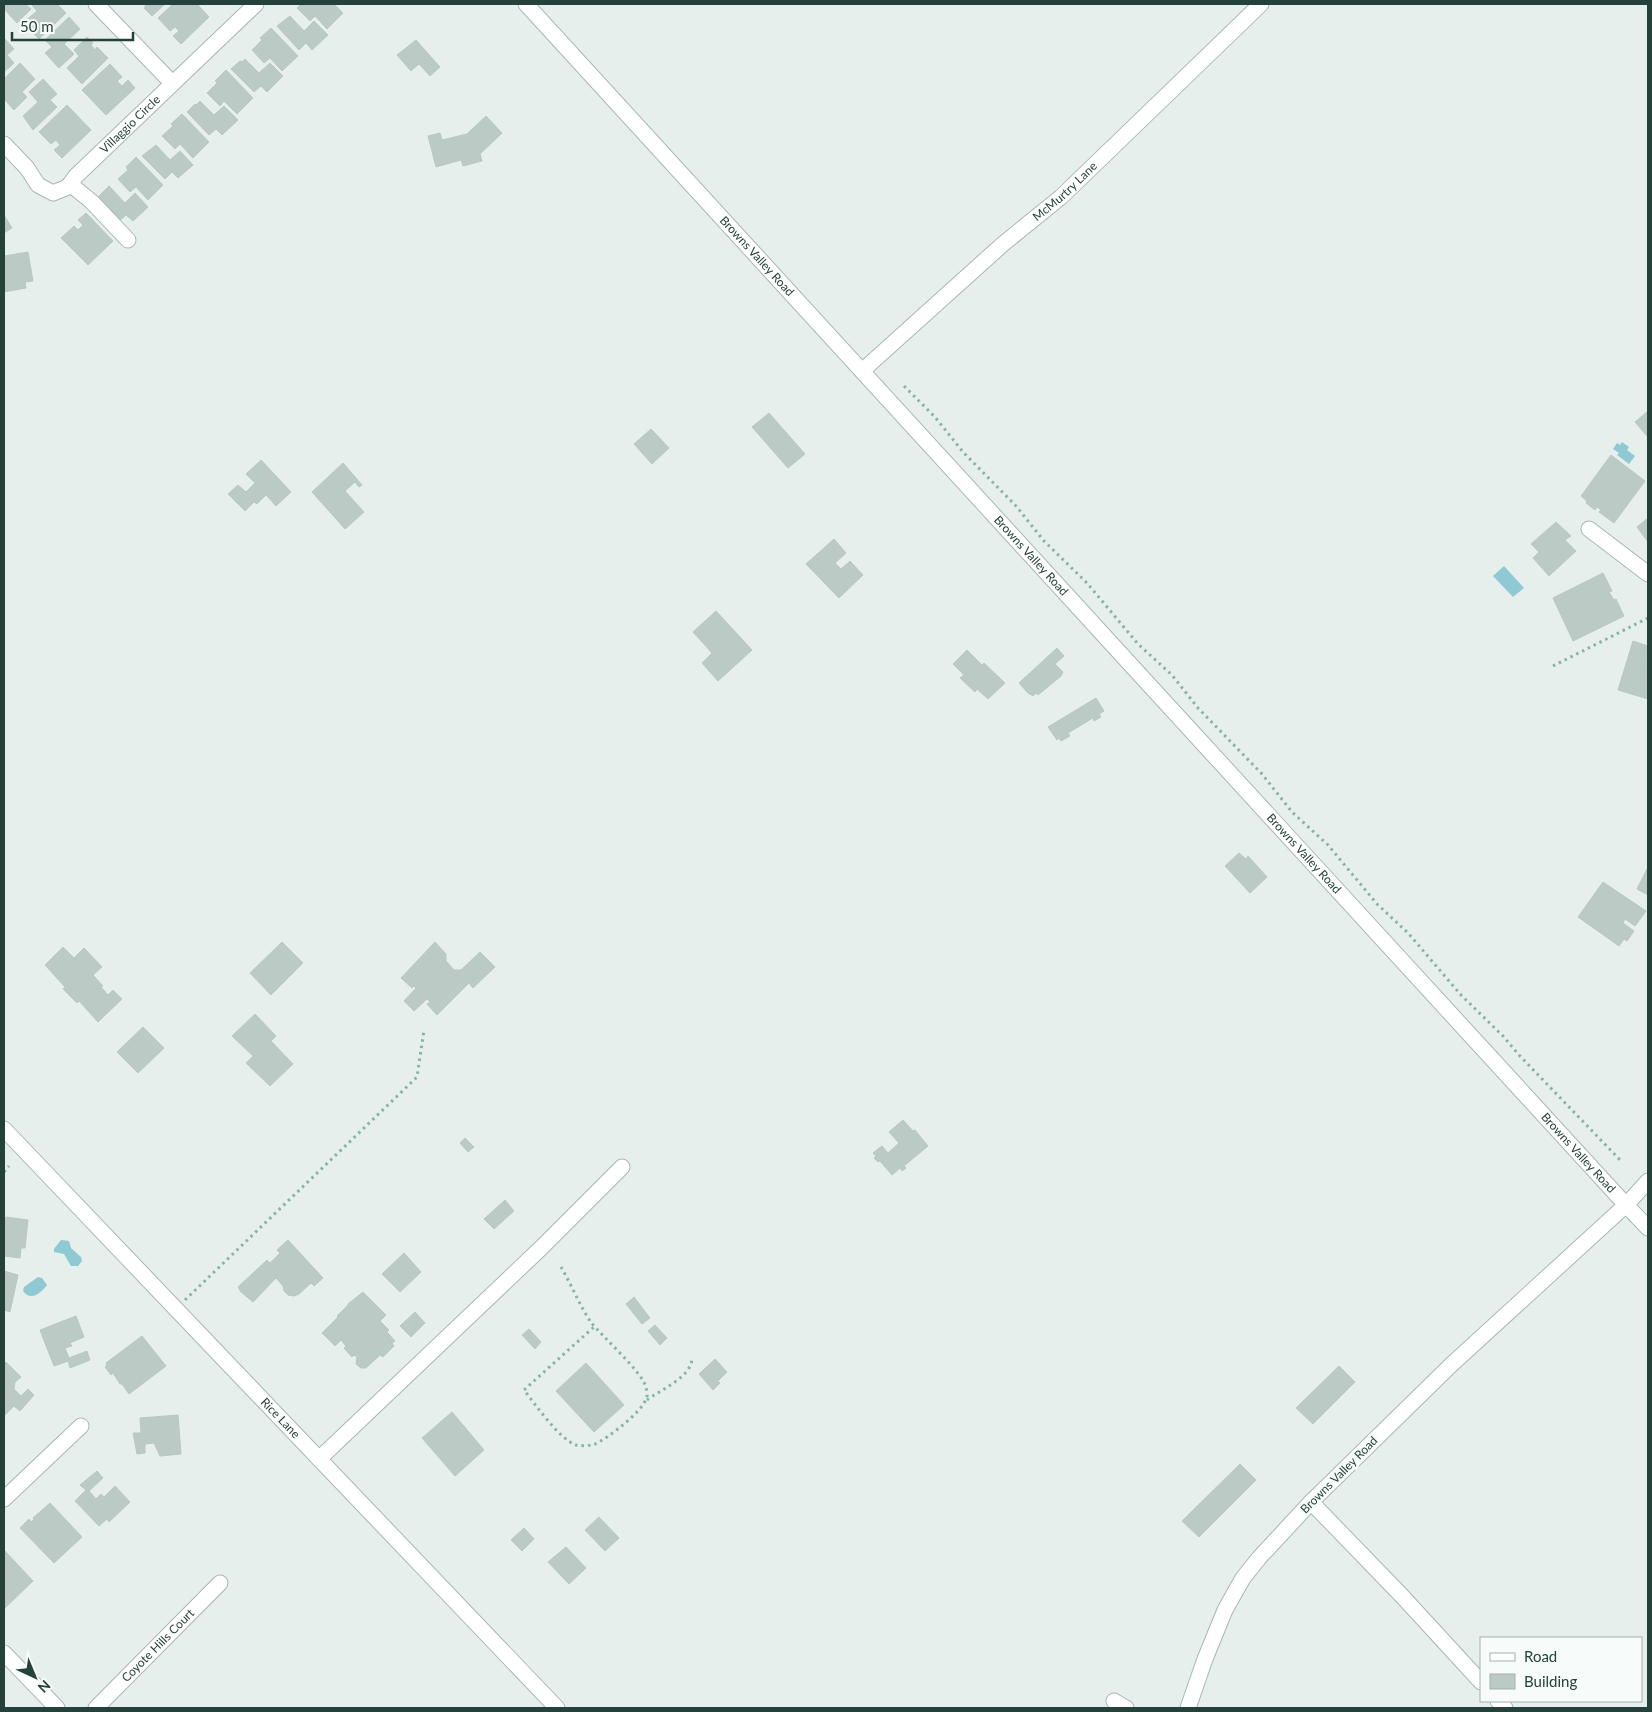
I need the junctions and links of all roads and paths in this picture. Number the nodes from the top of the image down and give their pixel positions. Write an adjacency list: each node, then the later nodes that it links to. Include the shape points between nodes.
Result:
1 (96, 4): 5 (street)
2 (256, 4): 5 (street, Villaggio Circle)
3 (526, 4): 9 (street, Browns Valley Road)
4 (1261, 4): 9 (street, McMurtry Lane, via 1061,197)
5 (172, 83): 7 (street, Villaggio Circle)
6 (4, 144): 7 (street, via 38,185 53,193)
7 (70, 184): 8 (street)
8 (128, 240)
9 (862, 371): 23 (street, Browns Valley Road)
10 (904, 386): 17 (path, via 1087,583 1138,644 1172,675 1292,812 1334,852 1377,904 1420,946 1461,995)
11 (1589, 529): 12 (street)
12 (1648, 574)
13 (1648, 618): 14 (path)
14 (1553, 666)
15 (424, 1030): 26 (path, via 417,1077)
16 (4, 1129): 26 (street, Rice Lane)
17 (1622, 1162)
18 (9, 1166): 20 (path)
19 (622, 1167): 31 (street)
20 (4, 1172)
21 (1648, 1180): 23 (street)
22 (1648, 1188): 23 (street)
23 (1626, 1205): 24 (street); 33 (street, Browns Valley Road, via 1451,1365)
24 (1648, 1228)
25 (561, 1267): 27 (path)
26 (176, 1309): 31 (street, Rice Lane)
27 (595, 1326): 29 (path, via 644,1381); 29 (path, via 524,1390 565,1440 585,1446 595,1444 628,1421)
28 (692, 1358): 29 (path, via 686,1372 677,1381)
29 (646, 1400)
30 (81, 1426): 32 (street)
31 (319, 1459): 39 (street, Rice Lane)
32 (4, 1499)
33 (1311, 1502): 36 (street); 40 (street, Browns Valley Road, via 1243,1578 1225,1610)
34 (220, 1583): 38 (street, Coyote Hills Court)
35 (4, 1653): 37 (street)
36 (1480, 1681)
37 (57, 1708)
38 (96, 1708)
39 (557, 1708)
40 (1188, 1708)

